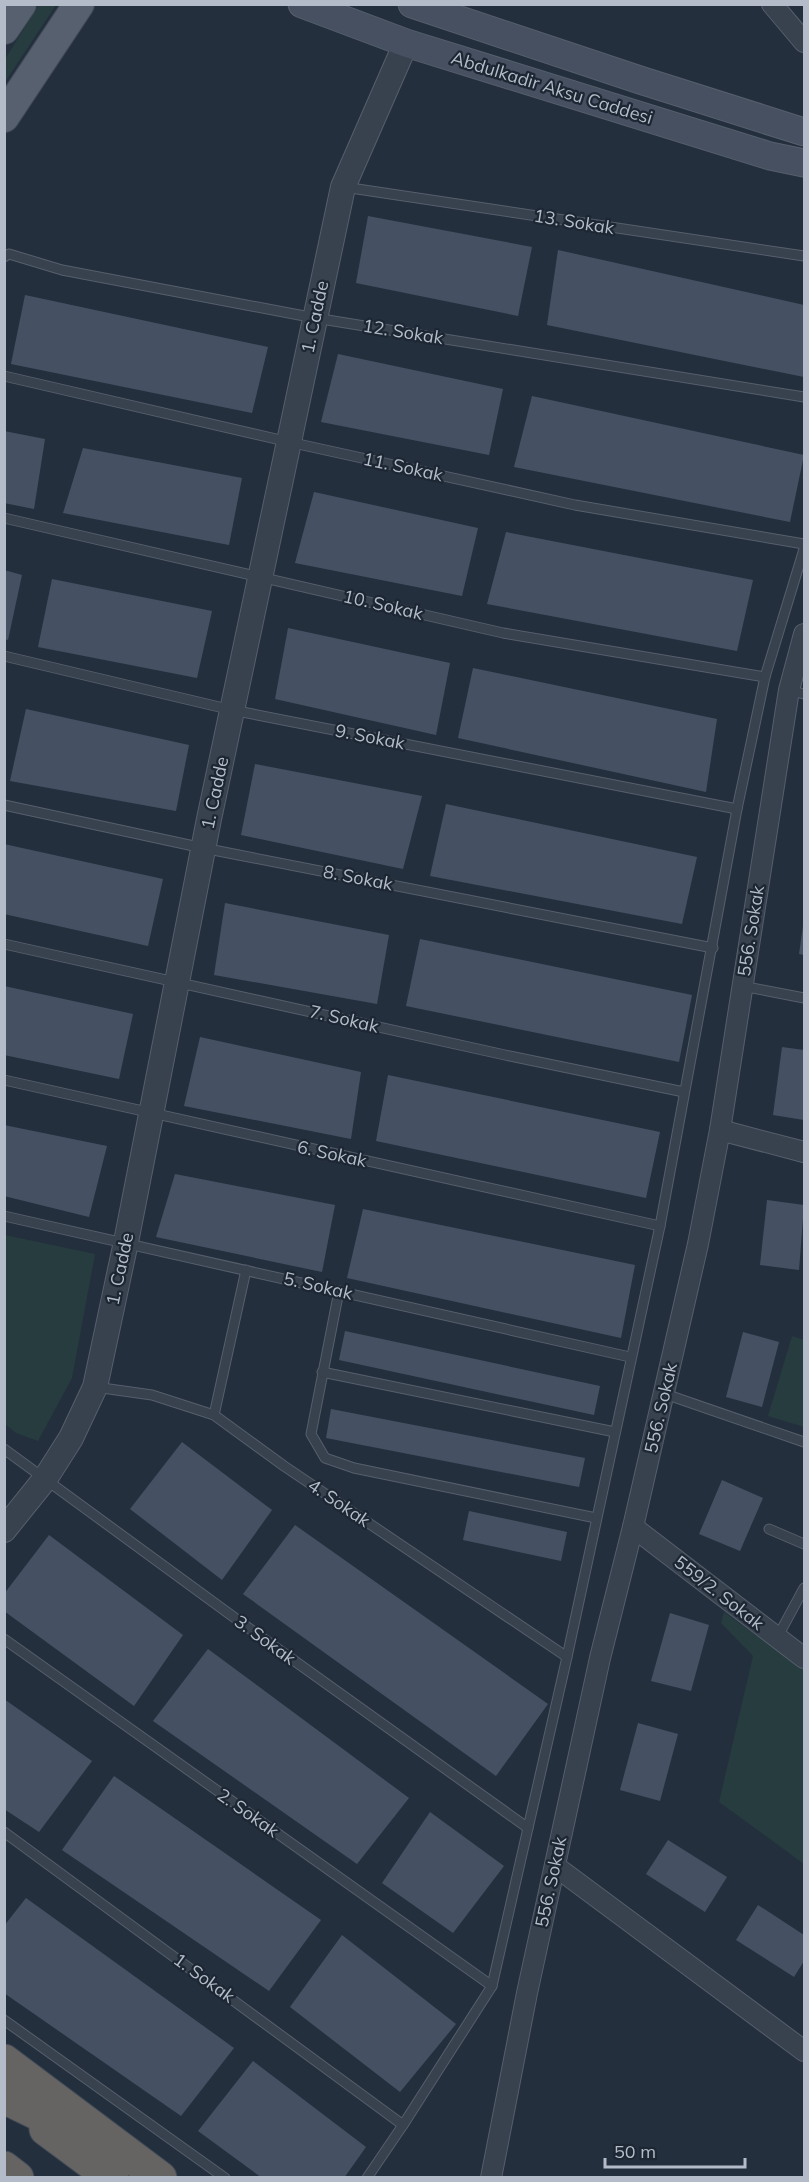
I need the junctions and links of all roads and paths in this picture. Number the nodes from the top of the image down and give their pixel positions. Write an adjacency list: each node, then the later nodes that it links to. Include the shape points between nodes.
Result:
1 (21, 4): 6 (main road)
2 (79, 4): 9 (main road)
3 (302, 4): 8 (main road, Abdulkadir Aksu Caddesi)
4 (412, 4): 10 (main road, Abdulkadir Aksu Caddesi)
5 (772, 4): 7 (street)
6 (4, 29)
7 (804, 42)
8 (406, 43): 11 (main road, Abdulkadir Aksu Caddesi, via 770,156); 12 (street, 1. Cadde)
9 (4, 117)
10 (804, 132)
11 (804, 163)
12 (343, 187): 13 (lane, 13. Sokak); 15 (street, 1. Cadde)
13 (804, 256)
14 (4, 257): 15 (lane, 12. Sokak, via 9,254 62,270)
15 (315, 318): 17 (lane, 12. Sokak); 18 (street, 1. Cadde)
16 (4, 376): 18 (lane, 11. Sokak)
17 (804, 397)
18 (289, 442): 20 (lane, 11. Sokak, via 575,506); 22 (street, 1. Cadde)
19 (4, 518): 22 (lane, 10. Sokak)
20 (804, 544)
21 (804, 549): 25 (lane)
22 (260, 577): 25 (lane, 10. Sokak, via 503,633); 27 (street, 1. Cadde)
23 (804, 634): 26 (street, 556. Sokak)
24 (4, 656): 27 (lane, 9. Sokak)
25 (765, 677): 29 (lane)
26 (797, 692): 34 (street, 556. Sokak)
27 (232, 710): 29 (lane, 9. Sokak); 30 (street, 1. Cadde)
28 (4, 805): 30 (lane, 8. Sokak)
29 (737, 809): 32 (lane)
30 (203, 848): 32 (lane, 8. Sokak); 33 (street, 1. Cadde)
31 (4, 944): 33 (lane, 7. Sokak)
32 (713, 948): 37 (lane)
33 (177, 981): 37 (lane, 7. Sokak); 38 (street, 1. Cadde)
34 (742, 986): 35 (lane); 39 (street, 556. Sokak)
35 (804, 998)
36 (4, 1080): 38 (lane, 6. Sokak)
37 (684, 1092): 42 (lane)
38 (151, 1114): 42 (lane, 6. Sokak); 43 (street, 1. Cadde)
39 (720, 1130): 40 (street); 49 (street, 556. Sokak)
40 (804, 1152)
41 (4, 1216): 43 (lane, 5. Sokak)
42 (660, 1226): 46 (lane)
43 (126, 1242): 44 (lane, 5. Sokak); 48 (street, 1. Cadde)
44 (246, 1270): 45 (lane, 5. Sokak); 50 (lane)
45 (339, 1291): 46 (lane, 5. Sokak); 47 (lane)
46 (630, 1357): 51 (lane)
47 (322, 1372): 51 (lane); 55 (lane, via 311,1434 325,1458 354,1468)
48 (95, 1387): 50 (lane, 4. Sokak, via 152,1395); 54 (street, 1. Cadde, via 71,1438)
49 (665, 1394): 52 (lane); 56 (street, 556. Sokak)
50 (214, 1415): 63 (lane, 4. Sokak)
51 (615, 1432): 55 (lane)
52 (804, 1442)
53 (4, 1449): 54 (lane, 3. Sokak)
54 (45, 1479): 58 (street, 1. Cadde); 65 (lane, 3. Sokak)
55 (596, 1518): 63 (lane)
56 (633, 1527): 61 (street, 559/2. Sokak); 67 (street, 556. Sokak)
57 (769, 1529): 59 (lane)
58 (4, 1530)
59 (804, 1544)
60 (804, 1588): 61 (lane)
61 (777, 1638): 64 (street, 559/2. Sokak)
62 (4, 1639): 68 (lane, 2. Sokak)
63 (567, 1657): 65 (lane)
64 (804, 1658)
65 (528, 1828): 68 (lane)
66 (4, 1832): 73 (lane, 1. Sokak)
67 (555, 1866): 70 (street); 81 (street, 556. Sokak)
68 (492, 1986): 73 (lane)
69 (4, 2020): 79 (lane)
70 (804, 2051)
71 (4, 2061): 78 (highway)
72 (4, 2098): 76 (highway); 77 (highway, via 81,2135)
73 (403, 2125): 80 (lane)
74 (4, 2168): 75 (highway)
75 (17, 2178)
76 (112, 2178)
77 (152, 2178)
78 (160, 2178)
79 (225, 2178)
80 (367, 2178)
81 (491, 2178)

